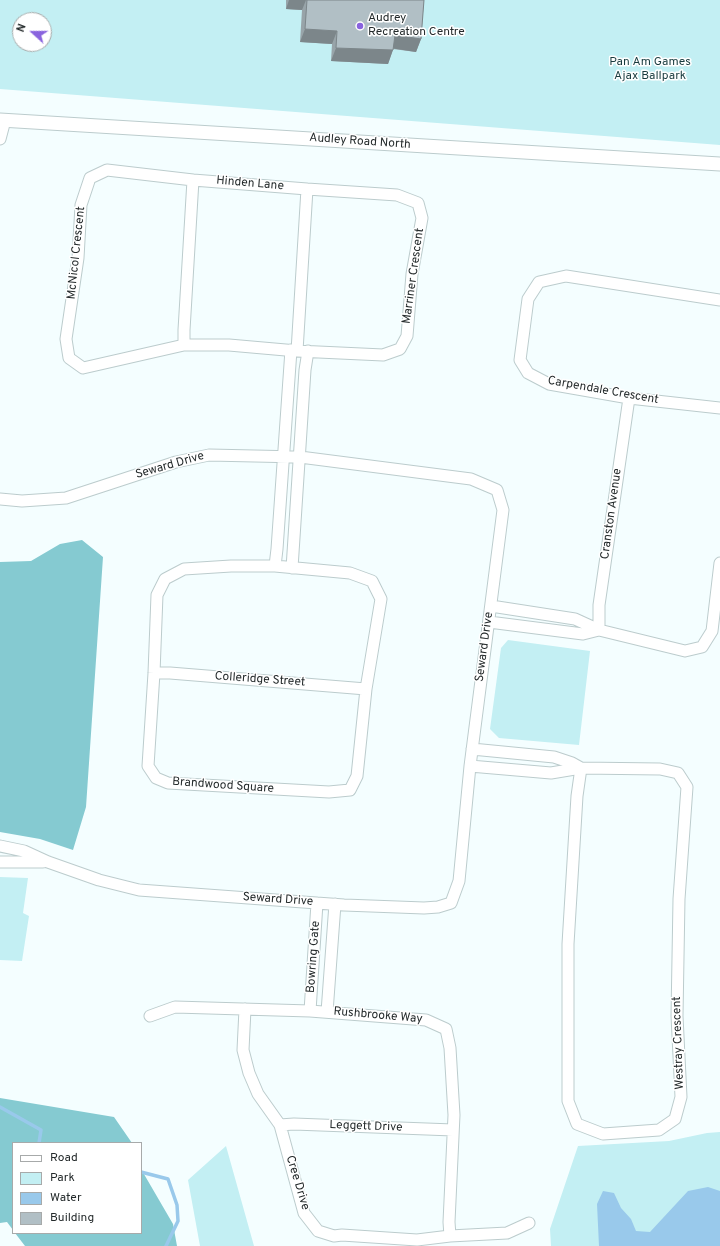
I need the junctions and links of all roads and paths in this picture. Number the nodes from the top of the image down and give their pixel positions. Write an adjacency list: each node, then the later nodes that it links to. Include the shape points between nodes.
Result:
1 (3, 120): 2 (street); 3 (street, Audley Road North)
2 (0, 139)
3 (720, 164)
4 (194, 180): 5 (street, Hinden Lane); 7 (street); 7 (street, McNicol Crescent, via 107,170 90,178 81,204 78,258 66,339 69,358 83,368)
5 (307, 189): 8 (street); 8 (street, Marriner Crescent, via 397,195 418,203 422,218 412,274 406,336 400,349 383,355)
6 (720, 300): 9 (street, Carpendale Crescent, via 566,276 539,282 528,299 520,360 528,373 549,384)
7 (184, 345): 8 (street, McNicol Crescent, via 229,345)
8 (298, 351): 11 (street, via 305,370); 12 (street)
9 (630, 398): 10 (street, Carpendale Crescent); 19 (street, Cranston Avenue, via 599,605)
10 (720, 408)
11 (300, 457): 12 (street, Seward Drive); 16 (street); 17 (street, Seward Drive, via 471,479 497,490 503,510)
12 (283, 458): 13 (street, Seward Drive, via 209,455 176,462 66,498 22,501); 15 (street)
13 (0, 499)
14 (720, 563): 19 (street, via 712,631 702,647 685,651)
15 (275, 566): 16 (street, Brandwood Square); 20 (street, Brandwood Square, via 184,570 165,579 157,595)
16 (292, 568): 21 (street, Brandwood Square, via 350,573 372,581 381,599)
17 (491, 606): 18 (street, Seward Drive); 19 (street, via 575,619)
18 (489, 622): 19 (street, via 583,634); 22 (street, Seward Drive)
19 (599, 630)
20 (154, 673): 21 (street, Colleridge Street); 21 (street, Brandwood Square, via 148,766 156,778 168,784 329,792 350,790 357,776)
21 (366, 689)
22 (472, 749): 23 (street, Seward Drive); 24 (street, Westray Crescent, via 554,757)
23 (470, 766): 24 (street, Westray Crescent, via 551,773); 29 (street, Seward Drive, via 459,881 451,903 424,908)
24 (581, 768): 24 (street, Westray Crescent, via 660,770 678,773 687,787 679,899 677,1016 681,1097 675,1119 659,1130 603,1134 577,1124 568,1101 568,944)
25 (0, 846): 27 (street, Seward Drive, via 24,851)
26 (0, 862): 27 (street, Seward Drive)
27 (48, 862): 28 (street, Seward Drive, via 99,880 139,890)
28 (318, 903): 29 (street, Seward Drive); 31 (street, Bowring Gate)
29 (335, 904): 32 (street, Bowring Gate)
30 (245, 1009): 31 (street, Rushbrooke Way); 33 (street, Rushbrooke Way, via 175,1007); 34 (street, Cree Drive, via 243,1050 249,1073 258,1094)
31 (310, 1011): 32 (street, Rushbrooke Way)
32 (327, 1012): 35 (street, Rushbrooke Way, via 426,1020 446,1029 450,1048)
33 (150, 1016)
34 (280, 1125): 35 (street, Leggett Drive); 37 (street, Cree Drive, via 304,1213 318,1231 334,1236 417,1240)
35 (453, 1130): 37 (street, Rushbrooke Way)
36 (529, 1223): 37 (street, Cree Drive, via 507,1233)
37 (450, 1236)

